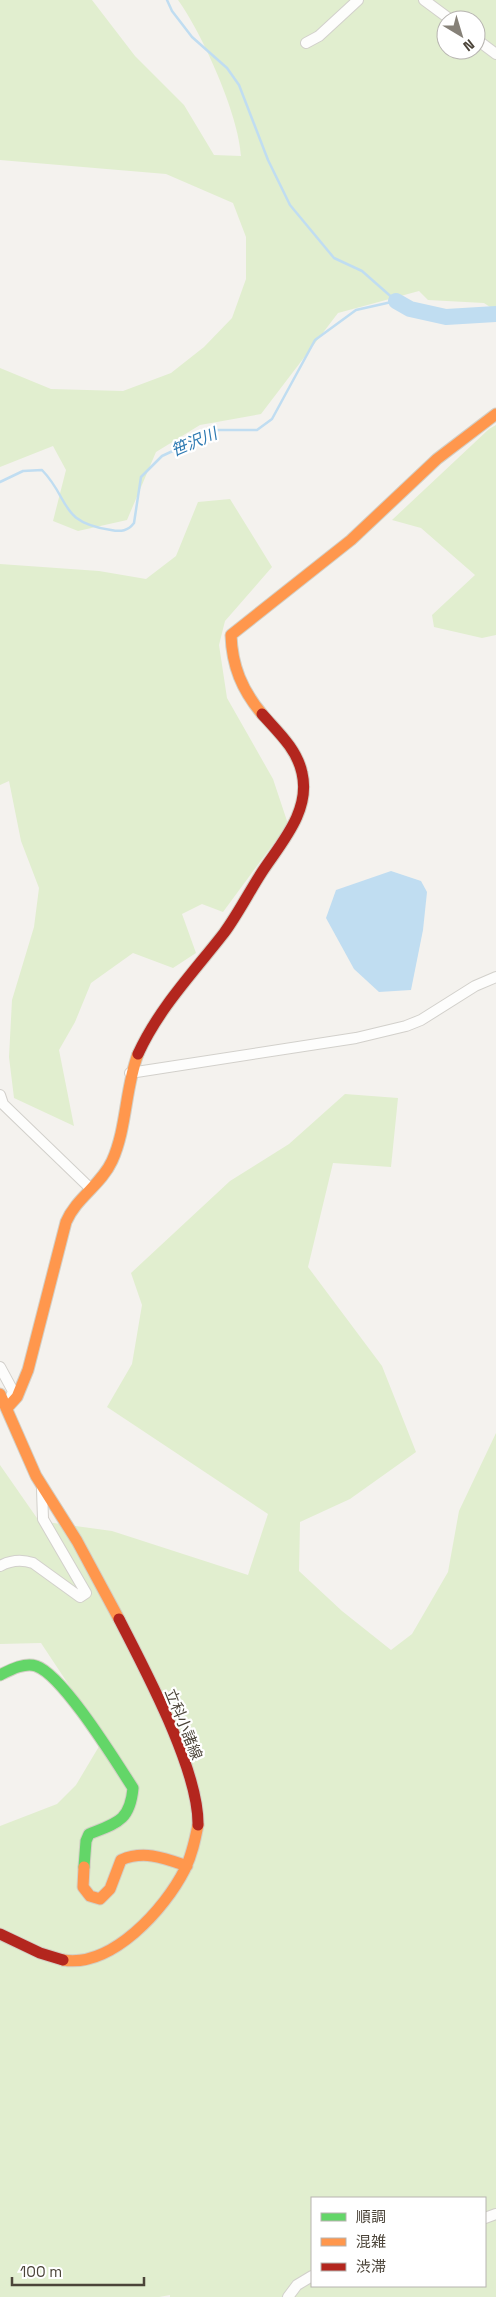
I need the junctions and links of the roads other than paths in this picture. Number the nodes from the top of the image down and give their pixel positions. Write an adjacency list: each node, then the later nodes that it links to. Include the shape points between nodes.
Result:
1 (358, 0): 4 (street, via 319,36)
2 (424, 0): 3 (street)
3 (438, 10)
4 (306, 43)
5 (496, 414): 7 (street, via 438,459 352,540 231,635 234,667 244,690 297,755 302,768 302,803 290,833 224,932 183,980 153,1023)
6 (496, 977): 7 (street, via 406,1026 356,1038)
7 (130, 1073): 9 (street, via 117,1148 104,1176)
8 (0, 1095): 9 (street, via 3,1104)
9 (92, 1189): 12 (street, via 70,1213 62,1233 28,1370 17,1397)
10 (0, 1367): 12 (street, via 13,1391)
11 (0, 1394): 12 (street, 立科小諸線)
12 (7, 1408): 13 (street, 立科小諸線)
13 (41, 1486): 14 (street, via 44,1519 86,1593 80,1597 25,1560); 16 (street, 立科小諸線, via 98,1578 151,1682 180,1753 195,1795 198,1818)
14 (0, 1566)
15 (0, 1675): 16 (street, via 24,1666 38,1666 50,1674 66,1690 133,1788 132,1806 123,1819 89,1834 86,1841 83,1888 90,1896 100,1899 110,1889 121,1860 133,1854 152,1854)
16 (187, 1866): 17 (street, 立科小諸線, via 179,1884 140,1927 94,1960 52,1960)
17 (0, 1934)
18 (311, 2277): 19 (street)
19 (288, 2297)

